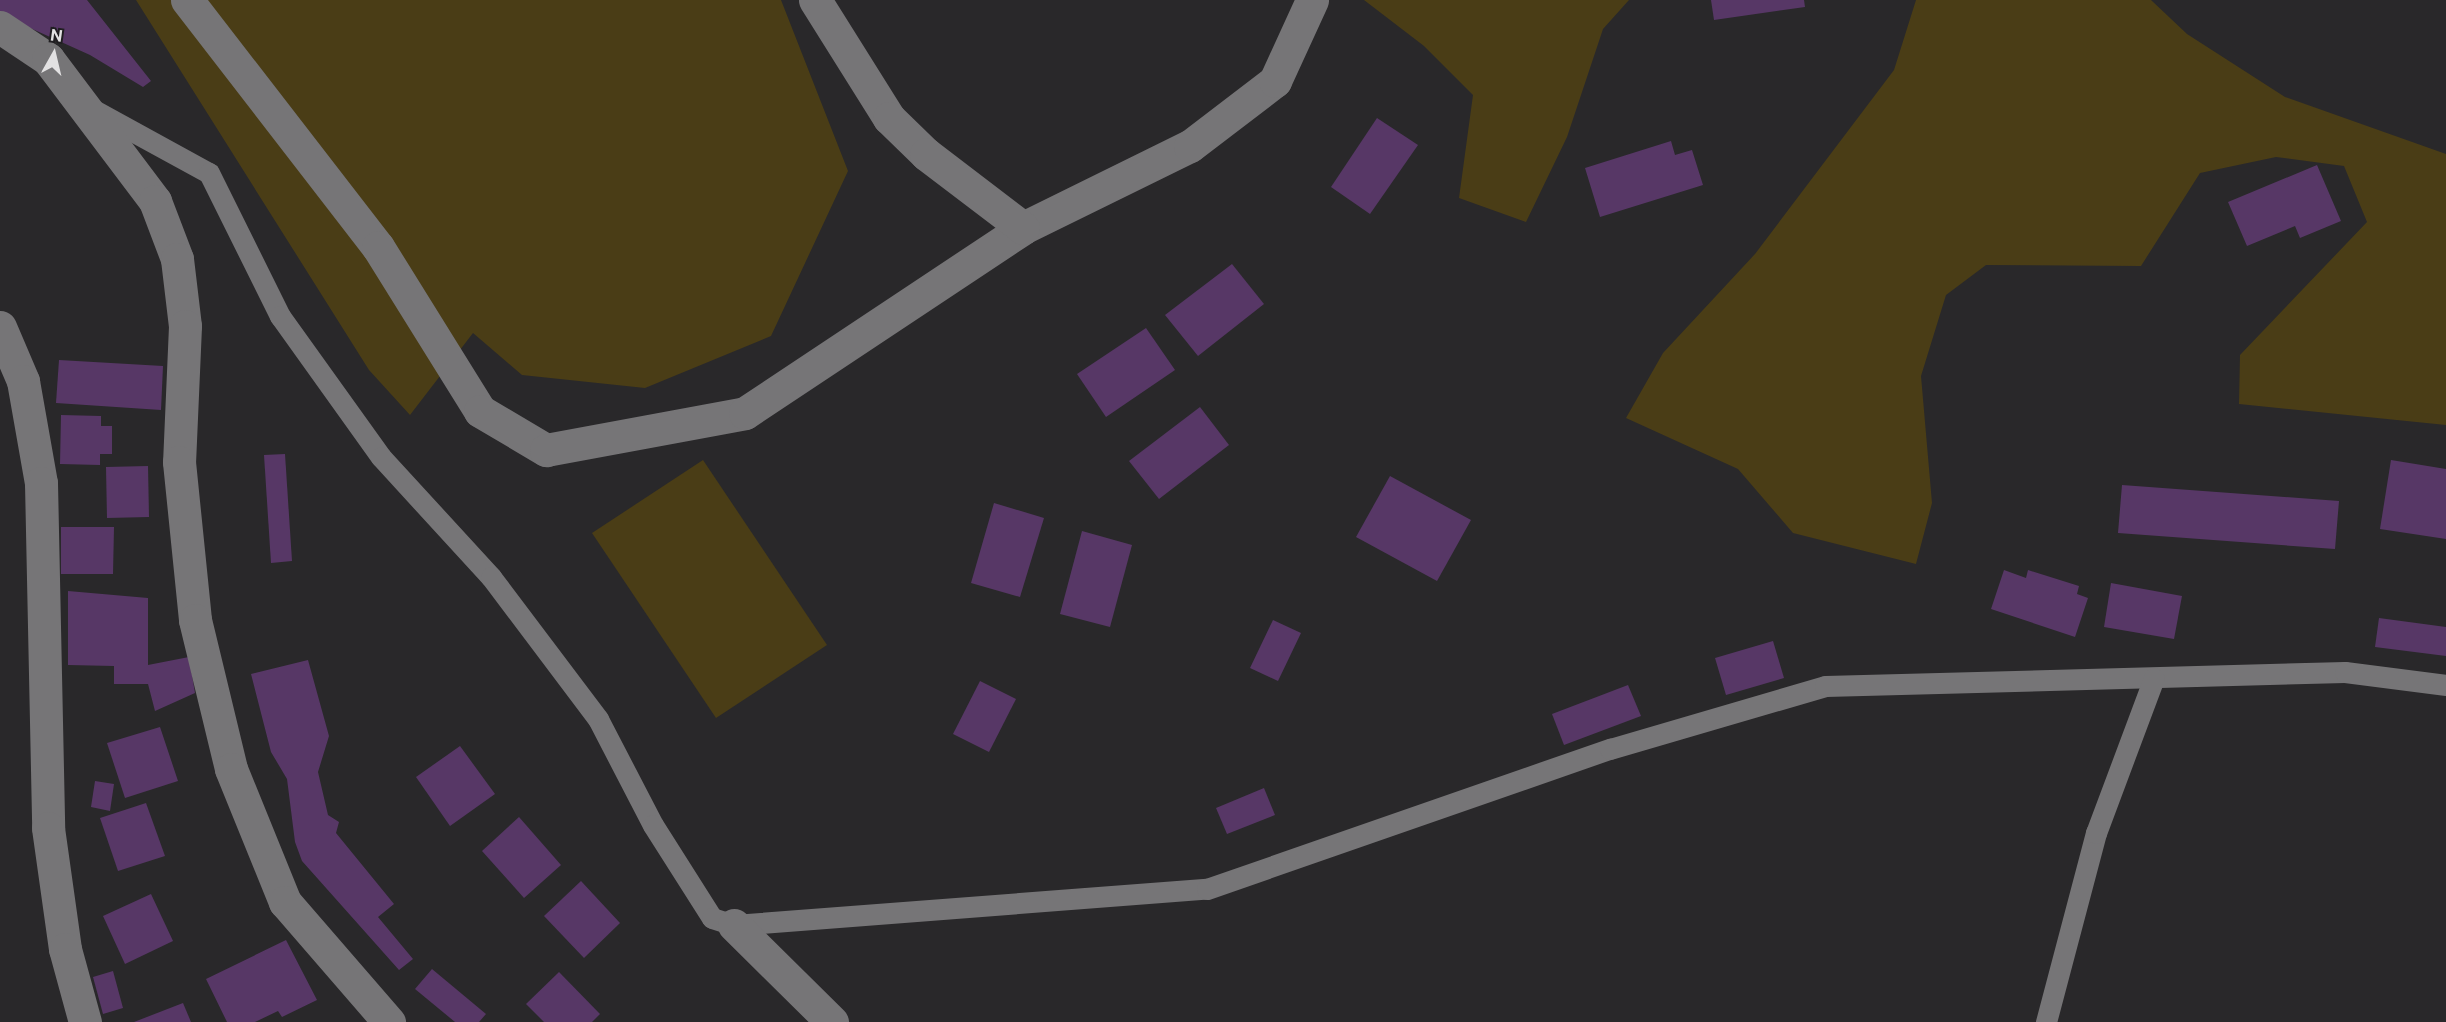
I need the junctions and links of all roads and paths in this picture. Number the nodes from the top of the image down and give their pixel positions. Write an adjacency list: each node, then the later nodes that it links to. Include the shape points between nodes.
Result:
1 (187, 0): 6 (street, via 378,247 480,411 546,450 745,413)
2 (815, 0): 6 (street, via 889,118 926,154)
3 (1312, 0): 6 (street, via 1275,81 1190,146)
4 (0, 27): 5 (street, via 48,59)
5 (81, 103): 10 (lane, via 209,173 280,316 381,457 490,578 598,719 653,825 712,918); 12 (street, via 155,201 177,259 184,326 178,462 195,620 231,769 285,902)
6 (1023, 228)
7 (0, 327): 11 (street, via 23,381 39,464 48,828 65,949)
8 (2154, 678): 9 (lane, via 2345,672); 10 (lane, via 1825,686 1610,748 1207,889); 14 (lane, via 2096,833)
9 (2446, 684)
10 (734, 926): 13 (street)
11 (86, 1022)
12 (389, 1022)
13 (832, 1022)
14 (2046, 1022)

